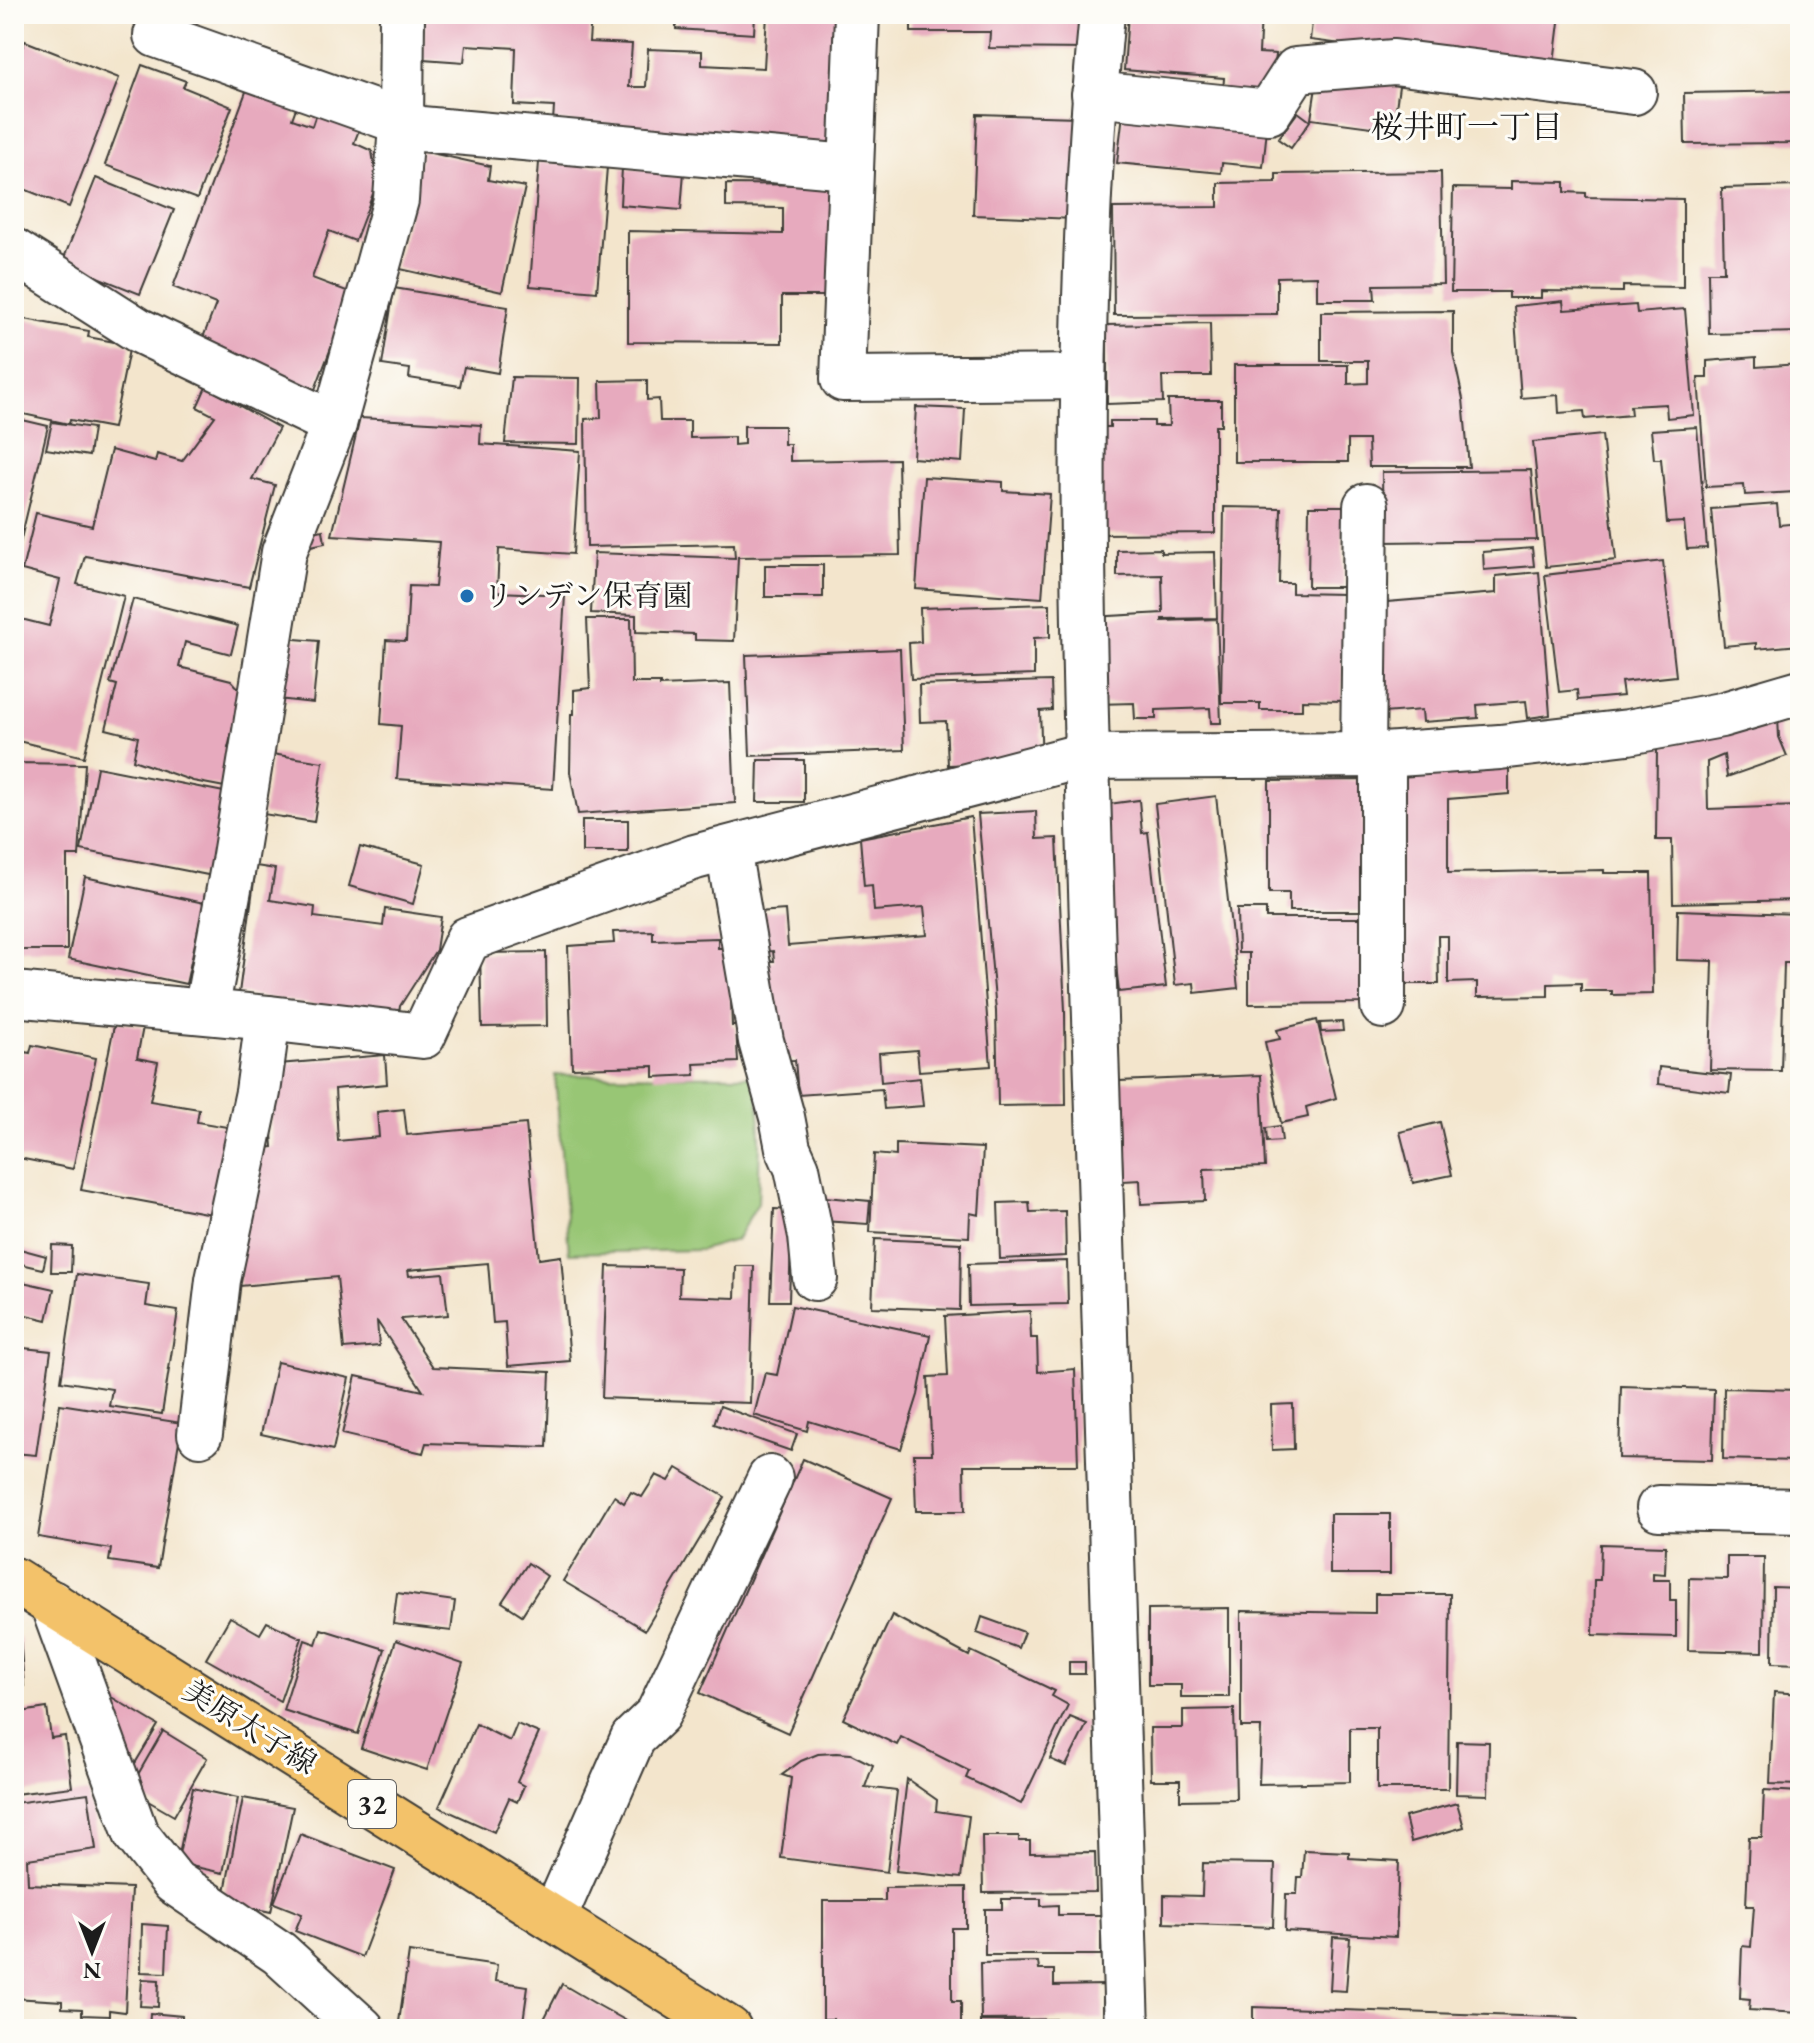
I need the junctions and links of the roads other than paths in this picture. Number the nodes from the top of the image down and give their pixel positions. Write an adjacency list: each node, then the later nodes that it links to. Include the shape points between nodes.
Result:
1 (402, 14): 7 (street)
2 (857, 14): 8 (street)
3 (1102, 14): 6 (street)
4 (156, 35): 7 (street)
5 (1634, 92): 6 (street, via 1394,62 1296,70 1269,112)
6 (1094, 94): 10 (street)
7 (401, 123): 8 (street, via 421,129); 11 (street, via 396,200)
8 (849, 167): 10 (street, via 843,379)
9 (15, 254): 11 (street, via 138,330)
10 (1083, 377): 15 (street)
11 (334, 424): 19 (street, via 284,552)
12 (1366, 506): 14 (street)
13 (1800, 692): 14 (street, via 1721,715 1628,732)
14 (1373, 755): 15 (street); 18 (street)
15 (1087, 757): 16 (street); 31 (street)
16 (728, 849): 20 (street, via 468,939 423,1036); 21 (street, via 761,1041 797,1168)
17 (14, 994): 19 (street)
18 (1383, 1006)
19 (206, 1011): 20 (street)
20 (268, 1018): 22 (street, via 258,1092 218,1280)
21 (815, 1278)
22 (200, 1434)
23 (770, 1478): 28 (street, via 658,1714 633,1738)
24 (1659, 1508): 25 (street)
25 (1800, 1511)
26 (14, 1580): 27 (main road, 美原太子線 / 32)
27 (52, 1603): 28 (main road, 美原太子線 / 32); 29 (street, via 136,1834 174,1882 279,1953)
28 (554, 1918): 30 (main road, 美原太子線 / 32)
29 (362, 2029)
30 (729, 2029)
31 (1127, 2029)

